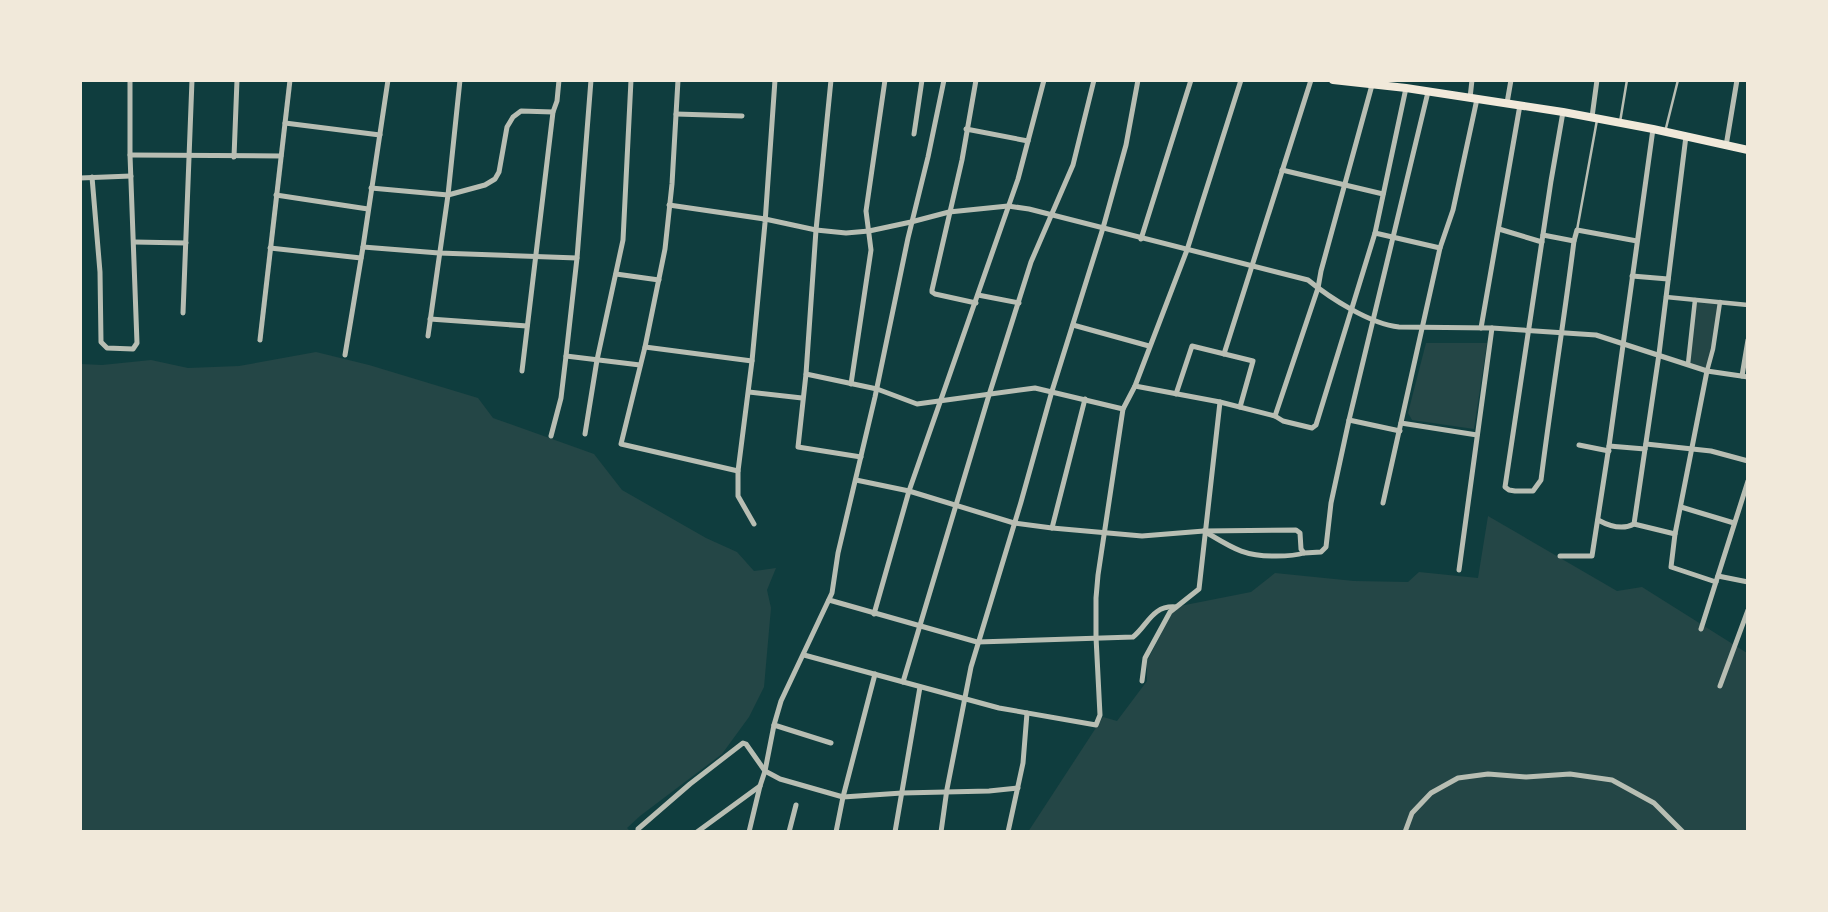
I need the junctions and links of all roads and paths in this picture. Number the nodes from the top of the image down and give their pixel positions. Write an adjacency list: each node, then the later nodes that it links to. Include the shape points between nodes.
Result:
1 (130, 80): 52 (street)
2 (192, 80): 53 (street)
3 (237, 80): 55 (street)
4 (290, 80): 42 (street)
5 (388, 80): 47 (street)
6 (460, 80): 64 (street)
7 (559, 80): 36 (street)
8 (591, 80): 92 (street)
9 (631, 80): 94 (street, via 623,240)
10 (678, 80): 38 (street)
11 (775, 80): 70 (street)
12 (831, 80): 74 (street)
13 (885, 80): 76 (street, via 866,211)
14 (922, 80): 46 (street)
15 (944, 80): 71 (street)
16 (976, 80): 43 (street)
17 (1044, 80): 49 (street)
18 (1094, 80): 69 (street, via 1073,165)
19 (1138, 80): 72 (street)
20 (1191, 80): 80 (street)
21 (1241, 80): 88 (street)
22 (1311, 80): 56 (street)
23 (1333, 80): 30 (main road)
24 (1472, 80): 33 (street)
25 (1511, 80): 34 (street)
26 (1597, 80): 40 (street)
27 (1627, 80): 41 (lane)
28 (1678, 80): 45 (lane)
29 (1737, 80): 50 (street)
30 (1372, 85): 31 (main road); 60 (street)
31 (1406, 88): 32 (main road); 62 (street)
32 (1428, 92): 33 (main road); 78 (street)
33 (1473, 98): 34 (main road); 86 (street, via 1453,210)
34 (1507, 103): 35 (main road)
35 (1520, 105): 37 (main road); 73 (street)
36 (552, 112): 64 (street, via 516,114 495,179); 90 (street)
37 (1563, 112): 40 (main road); 79 (street)
38 (676, 114): 39 (street); 65 (street)
39 (742, 116)
40 (1595, 118): 41 (main road); 75 (lane)
41 (1620, 122): 44 (main road)
42 (285, 123): 47 (street); 54 (street)
43 (966, 129): 49 (street); 68 (street)
44 (1653, 129): 45 (main road); 83 (street)
45 (1665, 131): 48 (main road)
46 (914, 134)
47 (380, 135): 61 (street)
48 (1686, 136): 50 (main road); 96 (street)
49 (1028, 141): 66 (street)
50 (1726, 146): 51 (main road)
51 (1748, 150)
52 (130, 155): 53 (street); 57 (street)
53 (189, 156): 55 (street); 84 (street)
54 (281, 156): 55 (street); 63 (street)
55 (234, 157)
56 (1282, 170): 60 (street); 93 (street)
57 (131, 176): 59 (street); 82 (street)
58 (80, 177): 59 (street)
59 (92, 177): 82 (street, via 104,346 136,346)
60 (1345, 185): 62 (street); 98 (street)
61 (371, 188): 64 (street); 67 (street)
62 (1383, 194): 77 (street)
63 (276, 195): 67 (street); 87 (street)
64 (448, 195): 89 (street)
65 (669, 205): 70 (street); 97 (street)
66 (1007, 206): 68 (street); 69 (street); 99 (street)
67 (368, 209): 85 (street)
68 (949, 212): 71 (street); 103 (street, via 932,292)
69 (1052, 215): 72 (street); 104 (street)
70 (765, 219): 74 (street); 128 (street)
71 (911, 222): 76 (street); 137 (street)
72 (1103, 228): 80 (street); 110 (street)
73 (1499, 229): 79 (street); 113 (street)
74 (816, 230): 76 (street); 133 (street)
75 (1577, 230): 81 (street); 83 (street)
76 (869, 231): 135 (street, via 871,250)
77 (1375, 233): 78 (street); 106 (street)
78 (1393, 238): 86 (street); 109 (street)
79 (1543, 238): 81 (street); 115 (street)
80 (1141, 239): 88 (street)
81 (1574, 241): 116 (street)
82 (134, 242): 84 (street)
83 (1637, 242): 95 (street)
84 (186, 243): 107 (street)
85 (363, 247): 89 (street); 91 (street)
86 (1440, 247): 112 (street)
87 (270, 248): 91 (street); 118 (street)
88 (1187, 250): 93 (street); 121 (street)
89 (439, 253): 90 (street); 108 (street)
90 (534, 256): 92 (street); 111 (street)
91 (361, 258): 125 (street)
92 (577, 258): 126 (street)
93 (1252, 265): 98 (street, via 1308,280); 123 (street)
94 (616, 274): 97 (street); 127 (street)
95 (1632, 276): 96 (street); 120 (street)
96 (1668, 279): 100 (street)
97 (659, 280): 122 (street)
98 (1318, 288): 106 (street); 148 (street)
99 (978, 295): 103 (street); 104 (street)
100 (1665, 297): 101 (street); 124 (street)
101 (1695, 300): 102 (street); 130 (street)
102 (1720, 302): 105 (street); 132 (street)
103 (976, 303): 144 (street)
104 (1019, 303): 141 (street)
105 (1748, 305)
106 (1352, 309): 109 (street); 148 (street, via 1316,425 1312,428)
107 (183, 313)
108 (430, 319): 111 (street); 117 (street)
109 (1373, 320): 112 (street, via 1385,326); 149 (street)
110 (1073, 324): 121 (street); 138 (street)
111 (527, 326): 131 (street)
112 (1422, 327): 113 (street); 150 (street)
113 (1481, 328): 114 (street)
114 (1492, 328): 115 (street); 153 (street)
115 (1529, 331): 116 (street); 116 (street, via 1505,486 1515,491 1533,491 1541,480)
116 (1562, 333): 120 (street, via 1596,335)
117 (428, 336)
118 (260, 340)
119 (1748, 340): 134 (street)
120 (1622, 343): 124 (street); 157 (street)
121 (1149, 346): 136 (street)
122 (645, 347): 128 (street); 129 (street)
123 (1224, 354): 140 (street, via 1192,346); 146 (street, via 1252,361)
124 (1658, 354): 130 (street); 156 (street)
125 (345, 355)
126 (566, 356): 127 (street); 154 (street)
127 (597, 360): 129 (street); 152 (street)
128 (752, 361): 139 (street)
129 (640, 365): 161 (street, via 621,444)
130 (1688, 365): 132 (street)
131 (522, 371)
132 (1707, 371): 134 (street); 158 (street)
133 (806, 374): 135 (street); 142 (street)
134 (1745, 376)
135 (851, 384): 137 (street)
136 (1135, 386): 140 (street); 147 (street)
137 (877, 389): 144 (street, via 917,404); 159 (street)
138 (1052, 391): 141 (street, via 1035,388); 143 (street); 169 (street)
139 (749, 392): 142 (street); 161 (street)
140 (1176, 394): 145 (street)
141 (989, 395): 144 (street); 166 (street)
142 (802, 398): 159 (street, via 798,447)
143 (1085, 399): 147 (street); 173 (street)
144 (941, 401): 164 (street)
145 (1220, 402): 146 (street); 174 (street)
146 (1240, 407): 148 (street)
147 (1123, 409): 175 (street)
148 (1275, 416)
149 (1349, 420): 151 (street); 177 (street, via 1326,547 1321,552)
150 (1401, 423): 151 (street); 153 (street)
151 (1400, 431): 165 (street)
152 (585, 434)
153 (1477, 435): 179 (street)
154 (551, 436)
155 (1578, 445): 157 (street)
156 (1645, 446): 157 (street); 158 (street); 172 (street)
157 (1609, 449): 168 (street)
158 (1692, 449): 160 (street); 167 (street)
159 (861, 457): 162 (street)
160 (1748, 461)
161 (738, 471): 171 (street, via 738,496)
162 (856, 480): 164 (street); 182 (street)
163 (1748, 481): 170 (street)
164 (909, 491): 166 (street); 185 (street)
165 (1383, 503)
166 (956, 506): 169 (street); 186 (street)
167 (1681, 507): 170 (street); 176 (street)
168 (1598, 520): 172 (street, via 1622,527); 178 (street, via 1592,556)
169 (1014, 523): 173 (street); 189 (street)
170 (1734, 523): 180 (street)
171 (754, 524)
172 (1634, 524): 176 (street)
173 (1052, 528): 175 (street)
174 (1204, 531): 175 (street, via 1142,536); 177 (street, via 1242,553); 177 (street, via 1296,530); 183 (street, via 1199,589)
175 (1105, 532): 188 (street)
176 (1675, 534): 180 (street, via 1671,566)
177 (1304, 553)
178 (1560, 556)
179 (1460, 570)
180 (1717, 579): 181 (street); 187 (street)
181 (1748, 583)
182 (829, 600): 185 (street); 190 (street)
183 (1176, 607): 188 (street, via 1153,613 1133,637); 192 (street, via 1145,658)
184 (1748, 610): 194 (street)
185 (874, 614): 186 (street)
186 (919, 627): 189 (street); 193 (street)
187 (1701, 629)
188 (1096, 637): 189 (street); 197 (street, via 1100,715 1096,725)
189 (977, 642): 196 (street)
190 (804, 655): 191 (street); 198 (street)
191 (875, 674): 193 (street); 205 (street)
192 (1142, 681)
193 (903, 682): 195 (street)
194 (1720, 686)
195 (920, 687): 196 (street); 203 (street)
196 (964, 699): 197 (street); 204 (street)
197 (1027, 713): 202 (street)
198 (774, 725): 199 (street); 200 (street)
199 (831, 743)
200 (765, 771): 201 (street); 205 (street); 207 (street, via 743,743)
201 (760, 786): 208 (street); 209 (street)
202 (1018, 788): 204 (street); 214 (street)
203 (902, 793): 204 (street); 205 (street); 212 (street)
204 (947, 793): 213 (street)
205 (843, 797): 211 (street)
206 (796, 806): 210 (street)
207 (638, 831)
208 (697, 831)
209 (749, 831)
210 (789, 831)
211 (836, 831)
212 (895, 831)
213 (941, 831)
214 (1008, 831)
215 (1405, 831): 216 (street, via 1412,813 1431,793 1458,778 1570,774 1612,780 1654,803)
216 (1682, 831)

